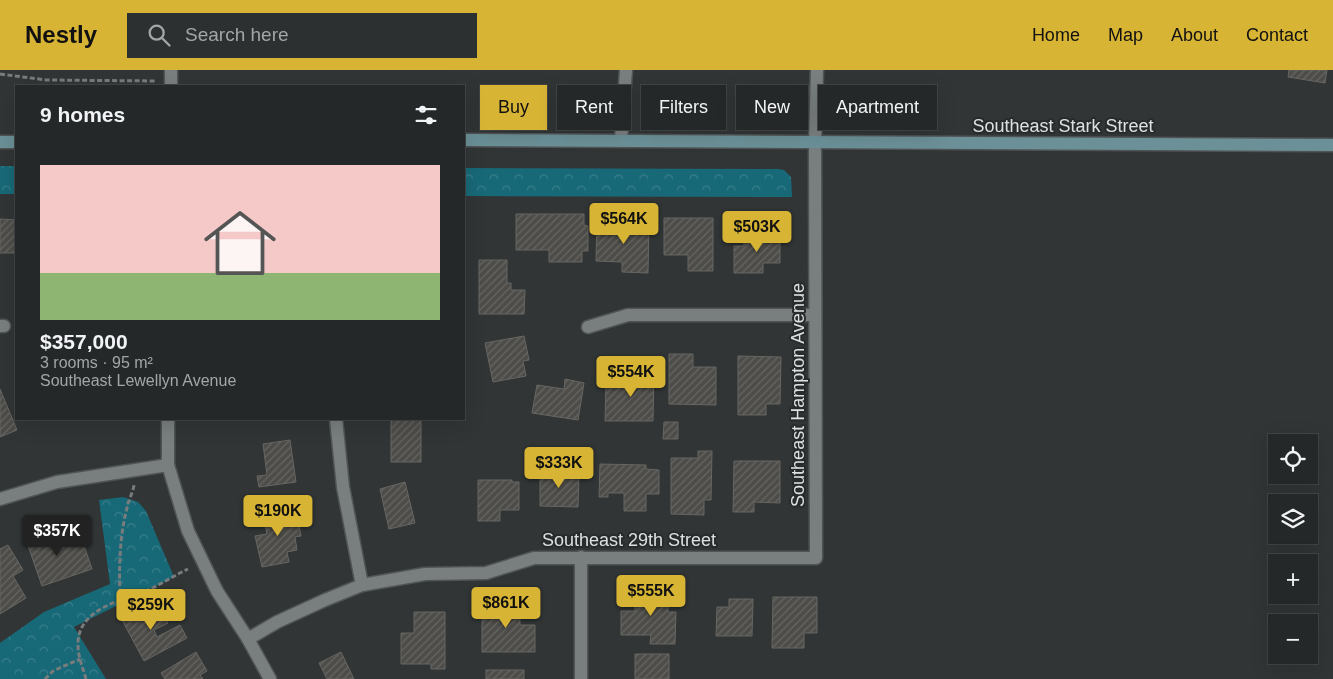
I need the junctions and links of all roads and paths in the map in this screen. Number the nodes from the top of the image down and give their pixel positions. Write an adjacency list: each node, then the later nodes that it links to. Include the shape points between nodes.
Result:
1 (626, 70): 6 (street)
2 (816, 70): 9 (street, Southeast Hampton Avenue)
3 (0, 74): 4 (path, via 46,80)
4 (171, 79)
5 (465, 140): 6 (main road, Southeast Stark Street)
6 (621, 140): 9 (main road, Southeast Stark Street)
7 (0, 142): 8 (main road)
8 (15, 142)
9 (815, 143): 10 (main road, Southeast Stark Street); 11 (street, Southeast Hampton Avenue)
10 (1333, 145)
11 (815, 315): 12 (street, via 628,315); 19 (street, Southeast Hampton Avenue)
12 (588, 327)
13 (168, 420): 15 (street)
14 (336, 420): 21 (street, via 343,487)
15 (168, 465): 16 (street); 20 (street, via 188,531)
16 (136, 470): 17 (street, via 57,482); 22 (path, via 122,536)
17 (0, 499)
18 (581, 557): 19 (street, Southeast 29th Street); 21 (street, Southeast 29th Street, via 534,558 486,573 425,574); 28 (street)
19 (816, 558)
20 (203, 562): 22 (path); 23 (street, via 217,592)
21 (362, 585): 23 (street, Southeast 29th Street, via 277,622)
22 (120, 601): 24 (path, via 100,609 83,626 78,640)
23 (248, 639): 27 (street)
24 (80, 659): 25 (path, via 53,671); 26 (path)
25 (45, 679)
26 (86, 679)
27 (270, 679)
28 (581, 679)

